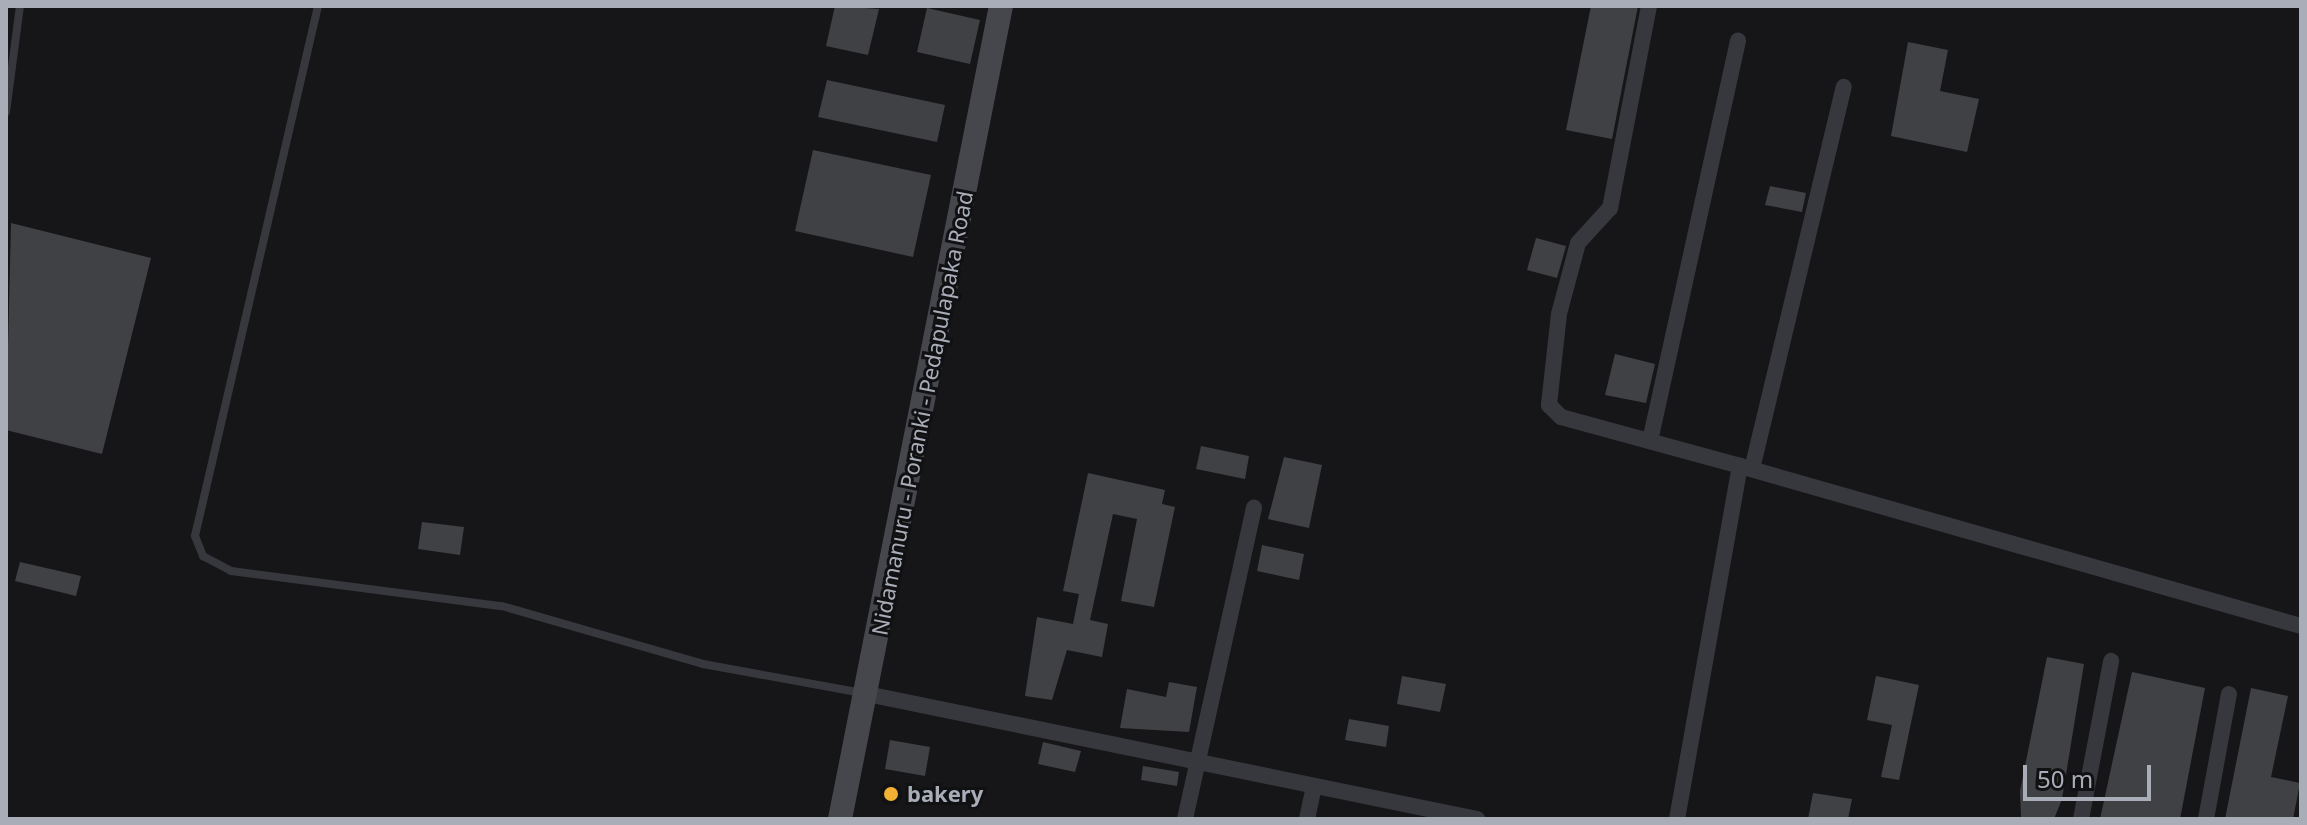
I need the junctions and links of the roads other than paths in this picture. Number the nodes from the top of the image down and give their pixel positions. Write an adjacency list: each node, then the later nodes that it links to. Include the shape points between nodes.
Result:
1 (20, 6): 7 (lane)
2 (318, 6): 13 (lane, via 195,536 203,556 231,571 502,606 703,664)
3 (1001, 6): 13 (main road, Nidamanuru - Poranki - Pedapulapaka Road)
4 (1649, 6): 8 (street, via 1610,208 1578,243 1546,376 1553,414)
5 (1738, 41): 8 (street)
6 (1844, 87): 9 (street)
7 (6, 112)
8 (1650, 441): 9 (street)
9 (1746, 468): 11 (street); 21 (street)
10 (1254, 508): 15 (street)
11 (2301, 626)
12 (2111, 661): 22 (street)
13 (867, 694): 15 (street); 17 (main road, Nidamanuru - Poranki - Pedapulapaka Road)
14 (2229, 694): 23 (street)
15 (1197, 763): 16 (street); 18 (street)
16 (1314, 786): 19 (street); 20 (street)
17 (840, 819)
18 (1185, 819)
19 (1307, 819)
20 (1477, 819)
21 (1677, 819)
22 (2081, 819)
23 (2206, 819)

